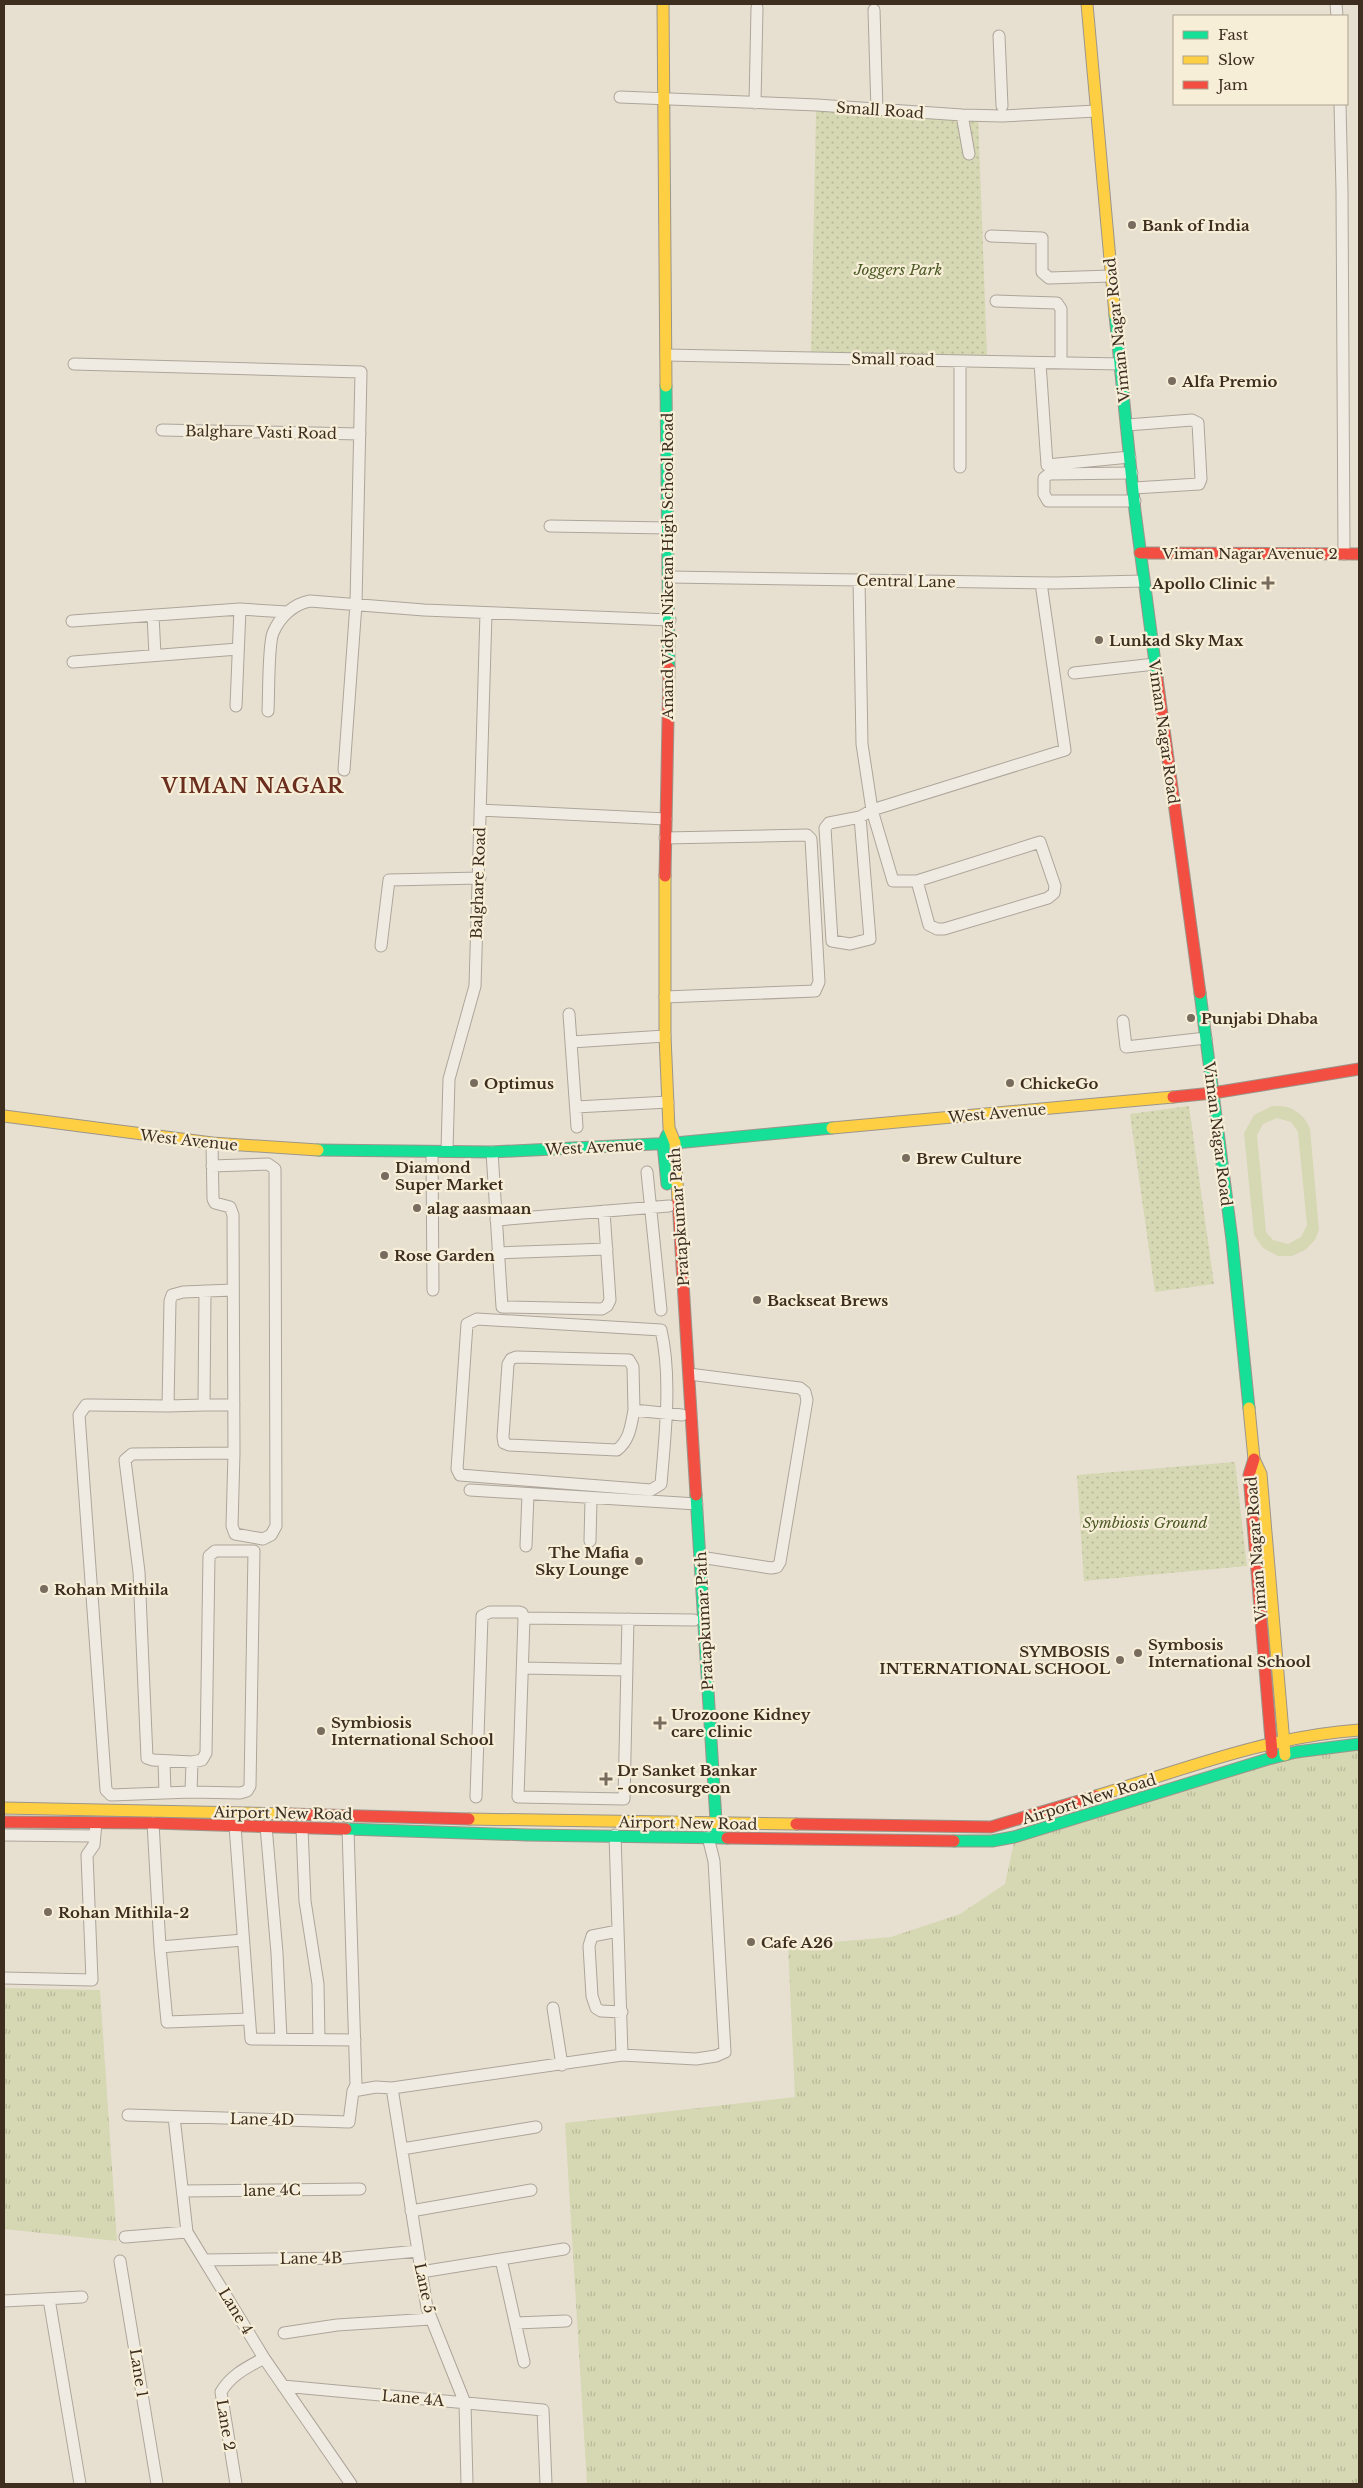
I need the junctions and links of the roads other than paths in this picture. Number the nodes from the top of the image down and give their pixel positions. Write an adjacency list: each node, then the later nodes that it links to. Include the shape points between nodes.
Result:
1 (664, 4): 7 (street, Anand Vidya Niketan High School Road)
2 (1087, 4): 12 (street, Viman Nagar Road)
3 (758, 8): 8 (street)
4 (874, 10): 11 (street)
5 (999, 36): 10 (street)
6 (620, 97): 7 (street, Small Road)
7 (664, 100): 8 (street, Small Road); 18 (street, Anand Vidya Niketan High School Road)
8 (755, 103): 11 (street, Small Road)
9 (1340, 105): 35 (street)
10 (1002, 106)
11 (877, 111): 13 (street, Small Road)
12 (1096, 111): 13 (street, Small Road); 16 (street, Viman Nagar Road)
13 (962, 115): 14 (street)
14 (969, 154)
15 (991, 236): 16 (street, via 1042,238 1042,272 1049,278)
16 (1111, 276): 23 (street, Viman Nagar Road)
17 (996, 301): 21 (street, via 1058,303 1061,310)
18 (666, 355): 19 (street, Small road); 33 (street, Anand Vidya Niketan High School Road)
19 (960, 361): 20 (street, Small road); 28 (street)
20 (1040, 362): 21 (street, Small road); 27 (street, via 1047,465)
21 (1061, 363): 23 (street, Small road)
22 (74, 364): 26 (street, via 361,372)
23 (1121, 364): 24 (street, Viman Nagar Road)
24 (1127, 425): 27 (street, Viman Nagar Road); 30 (street, via 1192,420 1198,423 1201,482)
25 (162, 430): 26 (street, Balghare Vasti Road)
26 (360, 434): 41 (street)
27 (1130, 457): 29 (street, Viman Nagar Road)
28 (960, 467)
29 (1132, 473): 30 (street, Viman Nagar Road); 31 (street, via 1049,474 1044,478 1044,494 1048,501)
30 (1134, 488): 31 (street, Viman Nagar Road)
31 (1135, 501): 34 (street, Viman Nagar Road)
32 (550, 526): 33 (street)
33 (668, 528): 37 (street, Anand Vidya Niketan High School Road)
34 (1140, 553): 35 (street, Viman Nagar Avenue 2); 39 (street, Viman Nagar Road)
35 (1344, 554): 36 (street, Viman Nagar Avenue 2)
36 (1359, 554)
37 (669, 577): 38 (street, Central Lane); 46 (street, Anand Vidya Niketan High School Road)
38 (858, 580): 40 (street, Central Lane); 57 (street, via 862,744)
39 (1144, 581): 40 (street, Central Lane); 51 (street, Viman Nagar Road)
40 (1041, 583): 57 (street, via 1065,750)
41 (356, 604): 43 (street, via 310,601); 44 (street); 55 (street)
42 (240, 609): 43 (street); 45 (street); 48 (street)
43 (287, 612): 54 (street, via 273,633)
44 (486, 613): 46 (street); 56 (street, Balghare Road)
45 (153, 615): 47 (street); 49 (street)
46 (670, 620): 59 (street, Anand Vidya Niketan High School Road)
47 (72, 621)
48 (238, 649): 49 (street); 53 (street)
49 (155, 655): 50 (street)
50 (73, 662)
51 (1155, 664): 52 (street); 68 (street, Viman Nagar Road)
52 (1074, 673)
53 (236, 706)
54 (268, 711)
55 (344, 770)
56 (480, 810): 59 (street); 61 (street, Balghare Road)
57 (872, 810): 58 (street); 62 (street, via 893,881)
58 (860, 817): 58 (street, via 829,823 825,828 832,942 850,944 870,939)
59 (666, 819): 60 (street, Anand Vidya Niketan High School Road)
60 (665, 838): 64 (street, Anand Vidya Niketan High School Road); 64 (street, via 807,835 811,838 819,982 815,991)
61 (480, 878): 63 (street, via 389,880); 80 (street, Balghare Road, via 475,986 449,1080)
62 (917, 881): 62 (street, via 929,925 937,929 1048,898 1054,893 1055,886 1040,842)
63 (381, 946)
64 (665, 998): 67 (street, Anand Vidya Niketan High School Road)
65 (569, 1014): 69 (street)
66 (1124, 1021): 68 (street, via 1126,1047)
67 (664, 1036): 69 (street); 72 (street, Anand Vidya Niketan High School Road)
68 (1206, 1038): 71 (street, Viman Nagar Road)
69 (571, 1042): 73 (street)
70 (1359, 1069): 71 (street, West Avenue)
71 (1213, 1093): 78 (street, West Avenue); 104 (street, Viman Nagar Road, via 1245,1353)
72 (668, 1102): 73 (street); 76 (street, Anand Vidya Niketan High School Road)
73 (576, 1107): 75 (street)
74 (4, 1116): 77 (street, West Avenue)
75 (577, 1126)
76 (669, 1128): 78 (street, Pratapkumar Path); 79 (street, Pratapkumar Path)
77 (212, 1143): 81 (street, West Avenue, via 291,1150); 83 (street)
78 (675, 1143): 79 (street, West Avenue); 95 (street, Pratapkumar Path)
79 (663, 1144): 82 (street, West Avenue); 85 (street, Pratapkumar Path)
80 (447, 1150): 81 (street, West Avenue); 82 (street, West Avenue)
81 (432, 1152): 92 (street)
82 (492, 1152): 88 (street)
83 (212, 1166): 91 (street, via 213,1201 230,1206 232,1210); 109 (street, via 268,1164 275,1169 276,1526 270,1535)
84 (648, 1172): 86 (street)
85 (669, 1206): 86 (street); 95 (street, Pratapkumar Path)
86 (651, 1207): 87 (street); 94 (street)
87 (604, 1211): 88 (street); 89 (street)
88 (496, 1220): 90 (street)
89 (607, 1249): 90 (street); 90 (street, via 610,1300 602,1309 502,1307)
90 (497, 1253)
91 (233, 1290): 93 (street); 98 (street)
92 (434, 1290)
93 (205, 1291): 97 (street); 99 (street, via 177,1292 170,1301)
94 (661, 1310)
95 (682, 1326): 96 (street, Pratapkumar Path); 102 (street, Pratapkumar Path)
96 (689, 1374): 108 (street, Pratapkumar Path); 113 (street, via 800,1388 807,1400 777,1567)
97 (204, 1405): 98 (street); 99 (street)
98 (234, 1405): 103 (street)
99 (168, 1406): 128 (street, via 93,1405 86,1406 79,1415 106,1790 111,1795)
100 (634, 1410): 100 (street, via 630,1431 617,1450 504,1443 508,1364 516,1357 629,1360 633,1367); 101 (street)
101 (665, 1413): 101 (street, via 665,1348 661,1330 477,1319 467,1324 457,1469 460,1475 650,1490 661,1484); 102 (street)
102 (682, 1415): 108 (street, Pratapkumar Path)
103 (234, 1454): 109 (street, via 232,1526 235,1534); 126 (street, via 132,1454 125,1460 139,1572 147,1758)
104 (1254, 1459): 121 (street, Viman Nagar Road, via 1261,1474); 122 (street, Viman Nagar Road, via 1248,1475)
105 (470, 1490): 106 (street)
106 (528, 1494): 107 (street); 111 (street)
107 (591, 1499): 108 (street); 110 (street)
108 (693, 1504): 113 (street, Pratapkumar Path); 116 (street, Pratapkumar Path)
109 (260, 1539): 112 (street)
110 (590, 1541)
111 (526, 1546)
112 (254, 1551): 127 (street, via 215,1551 209,1556 206,1752 202,1760); 129 (street, via 250,1786 240,1793)
113 (700, 1557): 117 (street, Pratapkumar Path)
114 (524, 1618): 115 (street); 118 (street); 130 (street, via 519,1612 490,1612 482,1616)
115 (628, 1619): 116 (street); 119 (street)
116 (694, 1620): 117 (street, Pratapkumar Path)
117 (701, 1649): 134 (street, Pratapkumar Path)
118 (523, 1668): 119 (street); 119 (street, via 518,1797 562,1798 624,1799)
119 (627, 1670)
120 (1359, 1730): 121 (street, Airport New Road, via 1327,1732)
121 (1284, 1741): 122 (street, Airport New Road); 124 (street, Viman Nagar Road)
122 (1271, 1744): 125 (street, Viman Nagar Road); 134 (street, Airport New Road, via 1001,1825)
123 (1359, 1744): 124 (street, Airport New Road)
124 (1285, 1755): 125 (street, Airport New Road)
125 (1272, 1758): 143 (street, Airport New Road, via 1004,1839)
126 (164, 1761): 127 (street); 128 (street)
127 (192, 1762): 129 (street)
128 (165, 1792): 129 (street)
129 (191, 1792)
130 (476, 1797)
131 (4, 1808): 134 (street, Airport New Road)
132 (4, 1822): 133 (street, Airport New Road)
133 (96, 1823): 135 (street, Airport New Road); 142 (street)
134 (712, 1823): 143 (street, Pratapkumar Path)
135 (153, 1824): 136 (street, Airport New Road); 146 (street)
136 (235, 1826): 137 (street, Airport New Road); 145 (street)
137 (266, 1826): 138 (street, Airport New Road); 151 (street)
138 (302, 1828): 139 (street, Airport New Road); 152 (street, via 305,1901 317,1979)
139 (348, 1829): 141 (street, Airport New Road); 153 (street)
140 (4, 1835): 142 (street)
141 (615, 1835): 143 (street, Airport New Road); 144 (street)
142 (94, 1836): 147 (street, via 94,1845 87,1855 92,1980)
143 (712, 1837): 154 (street, via 725,2052 696,2059)
144 (618, 1931): 149 (street); 149 (street, via 592,1936 589,1946 593,2002 602,2011)
145 (243, 1940): 146 (street); 150 (street)
146 (160, 1947): 150 (street, via 167,2022)
147 (4, 1978)
148 (552, 2008): 155 (street)
149 (622, 2012): 154 (street)
150 (249, 2019): 151 (street, via 251,2039)
151 (281, 2039): 152 (street)
152 (319, 2039): 153 (street)
153 (355, 2040): 157 (street, via 356,2085)
154 (622, 2055): 155 (street)
155 (562, 2065): 156 (street)
156 (392, 2088): 157 (street); 161 (street, Lane 5)
157 (353, 2091): 159 (street, Lane 4D, via 349,2122)
158 (128, 2115): 159 (street)
159 (174, 2117): 164 (street, Lane 4)
160 (536, 2127): 161 (street)
161 (402, 2149): 165 (street, Lane 5)
162 (360, 2189): 164 (street, lane 4C)
163 (531, 2190): 165 (street)
164 (183, 2191): 166 (street, Lane 4)
165 (411, 2211): 169 (street, Lane 5)
166 (187, 2232): 167 (street); 171 (street, Lane 4)
167 (125, 2237)
168 (564, 2249): 170 (street)
169 (418, 2251): 171 (street, Lane 4B, via 344,2258); 173 (street, Lane 5)
170 (501, 2259): 173 (street); 179 (street)
171 (204, 2260): 181 (street, Lane 4)
172 (120, 2261): 186 (street, Lane 1)
173 (421, 2272): 177 (street, Lane 5)
174 (82, 2297): 175 (street)
175 (49, 2299): 176 (street); 185 (street)
176 (4, 2301)
177 (431, 2319): 180 (street, via 337,2325); 184 (street, Lane 5)
178 (566, 2321): 179 (street)
179 (516, 2323): 182 (street)
180 (284, 2333)
181 (264, 2358): 183 (street, Lane 4); 187 (street, Lane 2, via 239,2372 221,2392)
182 (524, 2362)
183 (283, 2386): 184 (street, Lane 4A); 188 (street, Lane 4)
184 (465, 2403): 189 (street, Lane 5); 190 (street, Lane 4A, via 543,2410)
185 (80, 2484)
186 (158, 2484)
187 (236, 2484)
188 (351, 2484)
189 (467, 2484)
190 (546, 2484)

